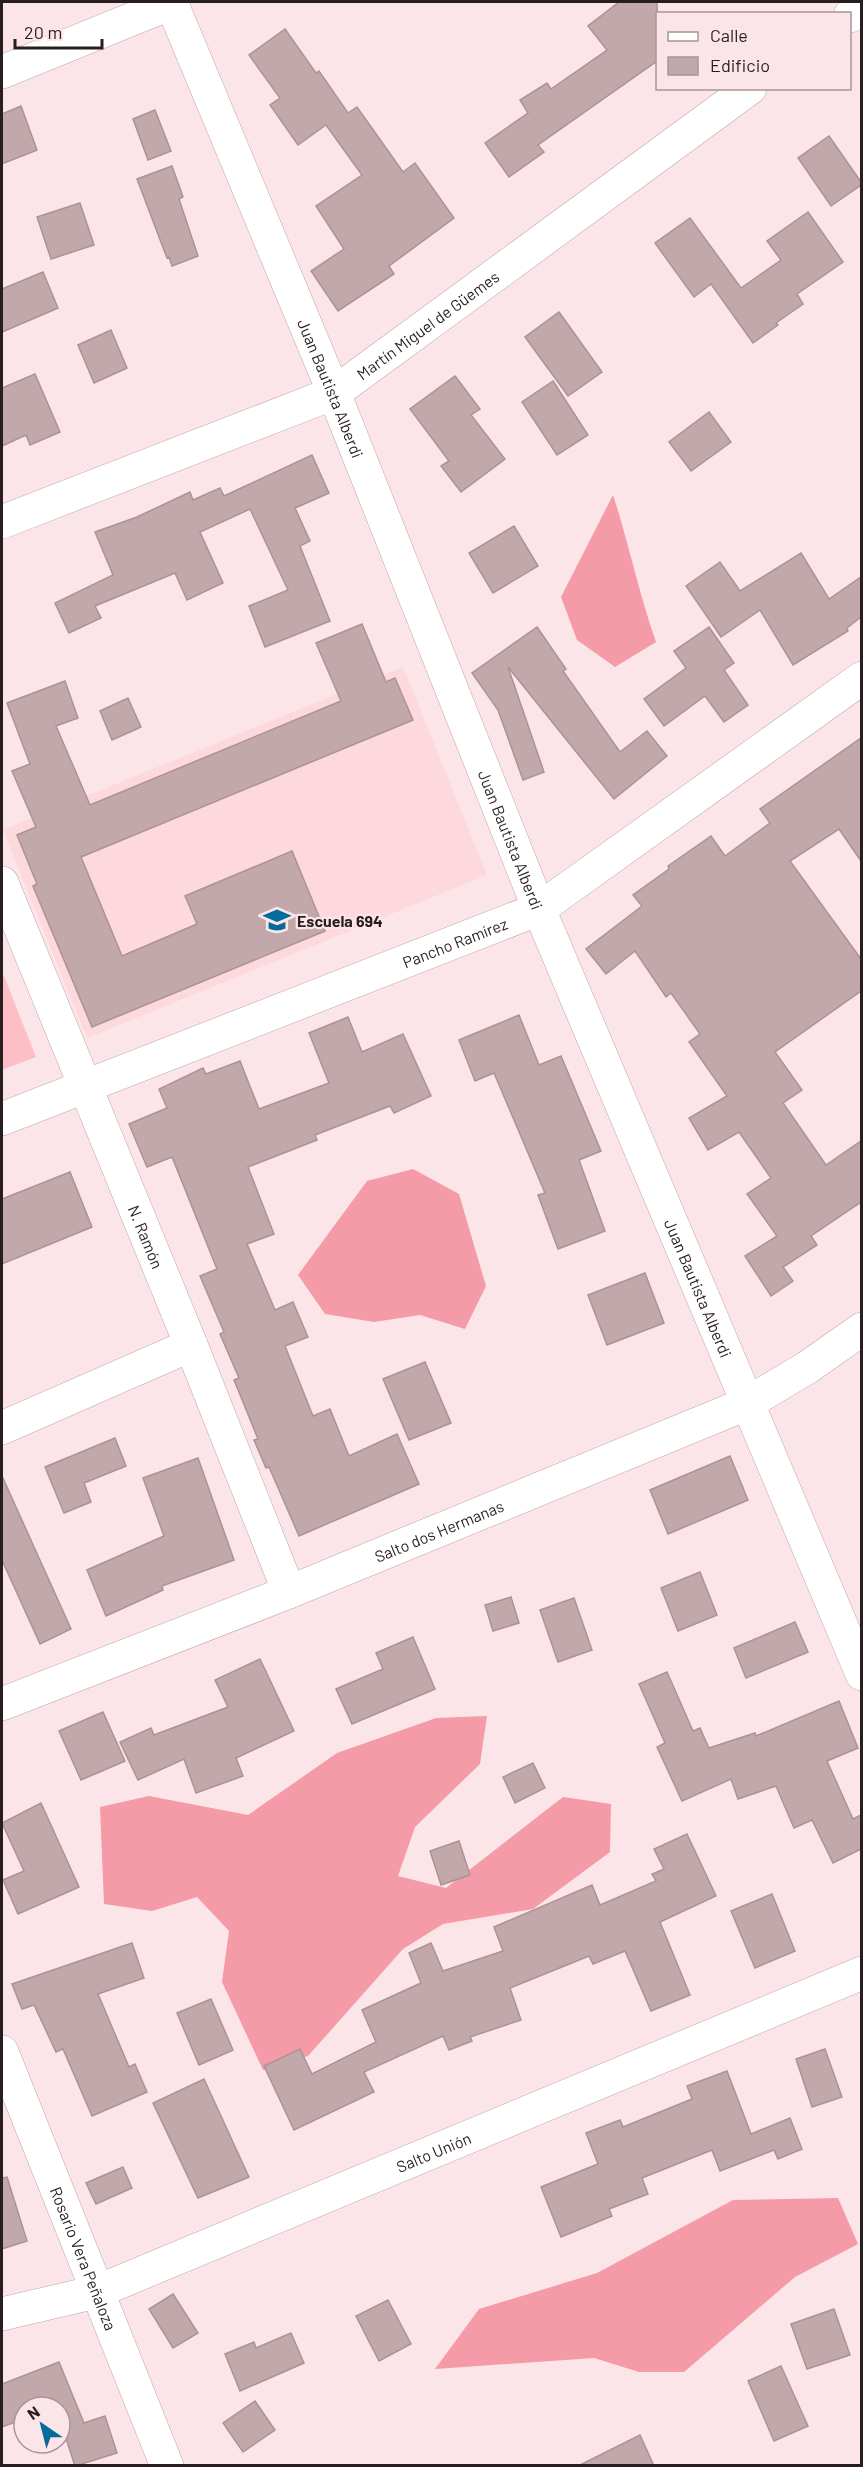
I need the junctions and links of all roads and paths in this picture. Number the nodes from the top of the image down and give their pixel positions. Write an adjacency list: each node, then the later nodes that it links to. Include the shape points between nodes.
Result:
1 (172, 2): 2 (street); 4 (street, Juan Bautista Alberdi)
2 (2, 72)
3 (747, 90): 4 (street, Martín Miguel de Güemes)
4 (334, 393): 5 (street, Martín Miguel de Güemes); 8 (street, Juan Bautista Alberdi)
5 (2, 522)
6 (861, 678): 8 (street, Pancho Ramírez)
7 (2, 883): 9 (street, N. Ramón)
8 (539, 909): 9 (street, Pancho Ramírez); 13 (street, Juan Bautista Alberdi)
9 (84, 1087): 10 (street, Pancho Ramírez); 12 (street, N. Ramón)
10 (2, 1119)
11 (861, 1329): 13 (street, Salto dos Hermanas)
12 (191, 1345): 14 (street); 15 (street, N. Ramón)
13 (746, 1404): 15 (street, Salto dos Hermanas); 16 (street, Juan Bautista Alberdi)
14 (2, 1428)
15 (289, 1592): 17 (street, Salto dos Hermanas)
16 (861, 1674)
17 (2, 1704)
18 (861, 1973): 20 (street, Salto Unión)
19 (2, 2052): 20 (street, Rosario Vera Peñaloza)
20 (96, 2292): 21 (street, Salto Unión); 22 (street, Rosario Vera Peñaloza)
21 (2, 2314)
22 (167, 2466)

